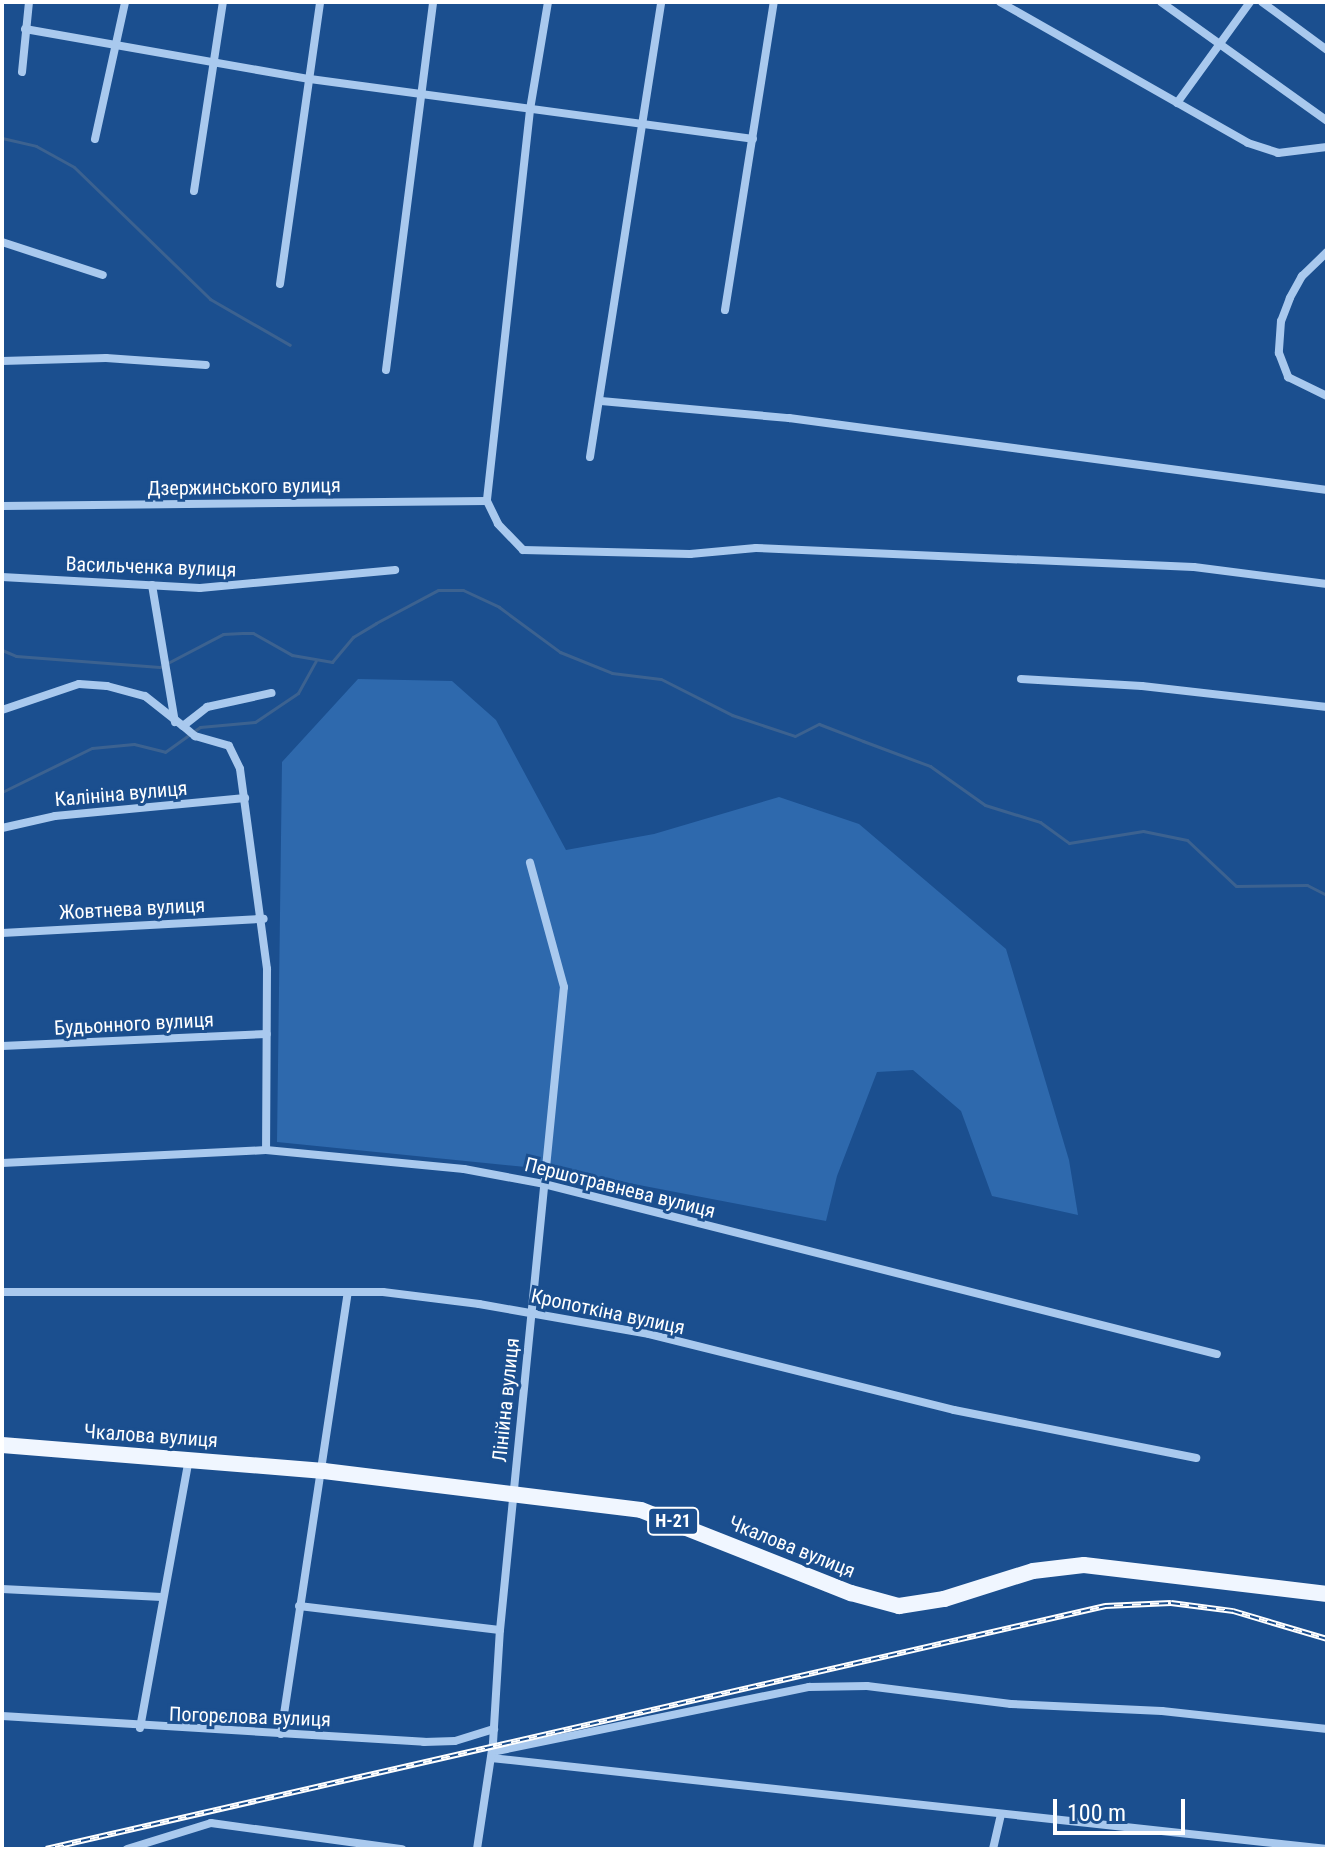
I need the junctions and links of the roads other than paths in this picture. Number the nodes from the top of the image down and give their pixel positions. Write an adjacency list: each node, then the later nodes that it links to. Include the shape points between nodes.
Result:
1 (29, 2): 13 (street)
2 (125, 2): 15 (street)
3 (223, 2): 17 (street)
4 (320, 2): 19 (street)
5 (433, 2): 20 (street)
6 (548, 2): 22 (street)
7 (661, 2): 24 (street)
8 (774, 2): 26 (street)
9 (1000, 2): 21 (street)
10 (1161, 2): 14 (street)
11 (1250, 2): 14 (street)
12 (1262, 2): 16 (street)
13 (25, 29): 15 (street); 18 (street, via 29,37)
14 (1220, 44): 21 (street); 23 (street)
15 (119, 49): 17 (street); 25 (street)
16 (1327, 50)
17 (216, 64): 19 (street); 28 (street)
18 (22, 72)
19 (310, 79): 20 (street); 32 (street)
20 (420, 94): 22 (street); 36 (street)
21 (1177, 103): 27 (street, via 1248,143 1278,153)
22 (530, 110): 24 (street); 41 (street)
23 (1327, 121)
24 (640, 123): 26 (street); 38 (street)
25 (95, 139)
26 (753, 139): 33 (street)
27 (1327, 147)
28 (194, 191)
29 (2, 242): 31 (street)
30 (1327, 252): 37 (street, via 1302,276 1290,298 1281,321 1279,353 1288,377)
31 (103, 275)
32 (280, 284)
33 (725, 310)
34 (2, 361): 35 (street, via 106,358)
35 (206, 365)
36 (386, 370)
37 (1327, 396)
38 (601, 401): 39 (street); 40 (street, via 789,418)
39 (590, 457)
40 (1327, 490)
41 (487, 501): 42 (street, Дзержинського вулиця); 45 (street, via 498,524 523,550 690,554 756,548 1194,567)
42 (2, 506)
43 (395, 570): 46 (street, Васильченка вулиця, via 243,587)
44 (2, 577): 46 (street, Васильченка вулиця)
45 (1327, 584)
46 (152, 585): 51 (street)
47 (1021, 679): 49 (street, via 1142,686)
48 (271, 693): 51 (street, via 207,707)
49 (1327, 707)
50 (2, 710): 51 (street, via 79,684 145,696)
51 (186, 729): 52 (street, via 229,746)
52 (245, 798): 53 (street, Калініна вулиця, via 55,816); 55 (street)
53 (2, 828)
54 (530, 863): 61 (street, Лінійна вулиця, via 564,987)
55 (264, 919): 56 (street, Жовтнева вулиця); 57 (street)
56 (2, 933)
57 (267, 1034): 58 (street, Будьонного вулиця); 59 (street)
58 (2, 1046)
59 (266, 1150): 60 (street, Першотравнева вулиця); 61 (street, Першотравнева вулиця, via 464,1169)
60 (2, 1163)
61 (544, 1184): 64 (street, Лінійна вулиця); 65 (street, Першотравнева вулиця)
62 (2, 1292): 63 (street, Кропоткіна вулиця)
63 (348, 1292): 64 (street, Кропоткіна вулиця); 69 (street)
64 (532, 1311): 68 (street, Кропоткіна вулиця, via 649,1334 954,1410); 70 (street, Лінійна вулиця)
65 (1217, 1354)
66 (2, 1445): 67 (main road, Чкалова вулиця / Н-21)
67 (189, 1458): 69 (main road, Чкалова вулиця / Н-21); 73 (street)
68 (1196, 1458)
69 (324, 1471): 70 (main road, Чкалова вулиця / Н-21); 74 (street)
70 (513, 1493): 72 (main road, Чкалова вулиця / Н-21, via 641,1510 851,1593 899,1606 944,1599 1033,1571 1084,1565); 75 (street, Лінійна вулиця)
71 (2, 1589): 73 (street)
72 (1327, 1594)
73 (162, 1597): 77 (street)
74 (299, 1606): 75 (street); 80 (street)
75 (500, 1630): 78 (street, Лінійна вулиця)
76 (2, 1716): 77 (street, Погорєлова вулиця)
77 (140, 1728): 80 (street, Погорєлова вулиця)
78 (494, 1729): 80 (street, Погорєлова вулиця, via 439,1742); 81 (street, Лінійна вулиця)
79 (1327, 1729): 81 (street, via 1162,1711 1011,1704 867,1686 809,1687)
80 (281, 1734)
81 (491, 1755): 82 (street); 85 (street, Лінійна вулиця)
82 (1001, 1815): 86 (street); 87 (street)
83 (127, 1849): 84 (street, via 211,1823)
84 (402, 1849)
85 (477, 1849)
86 (993, 1849)
87 (1327, 1849)

